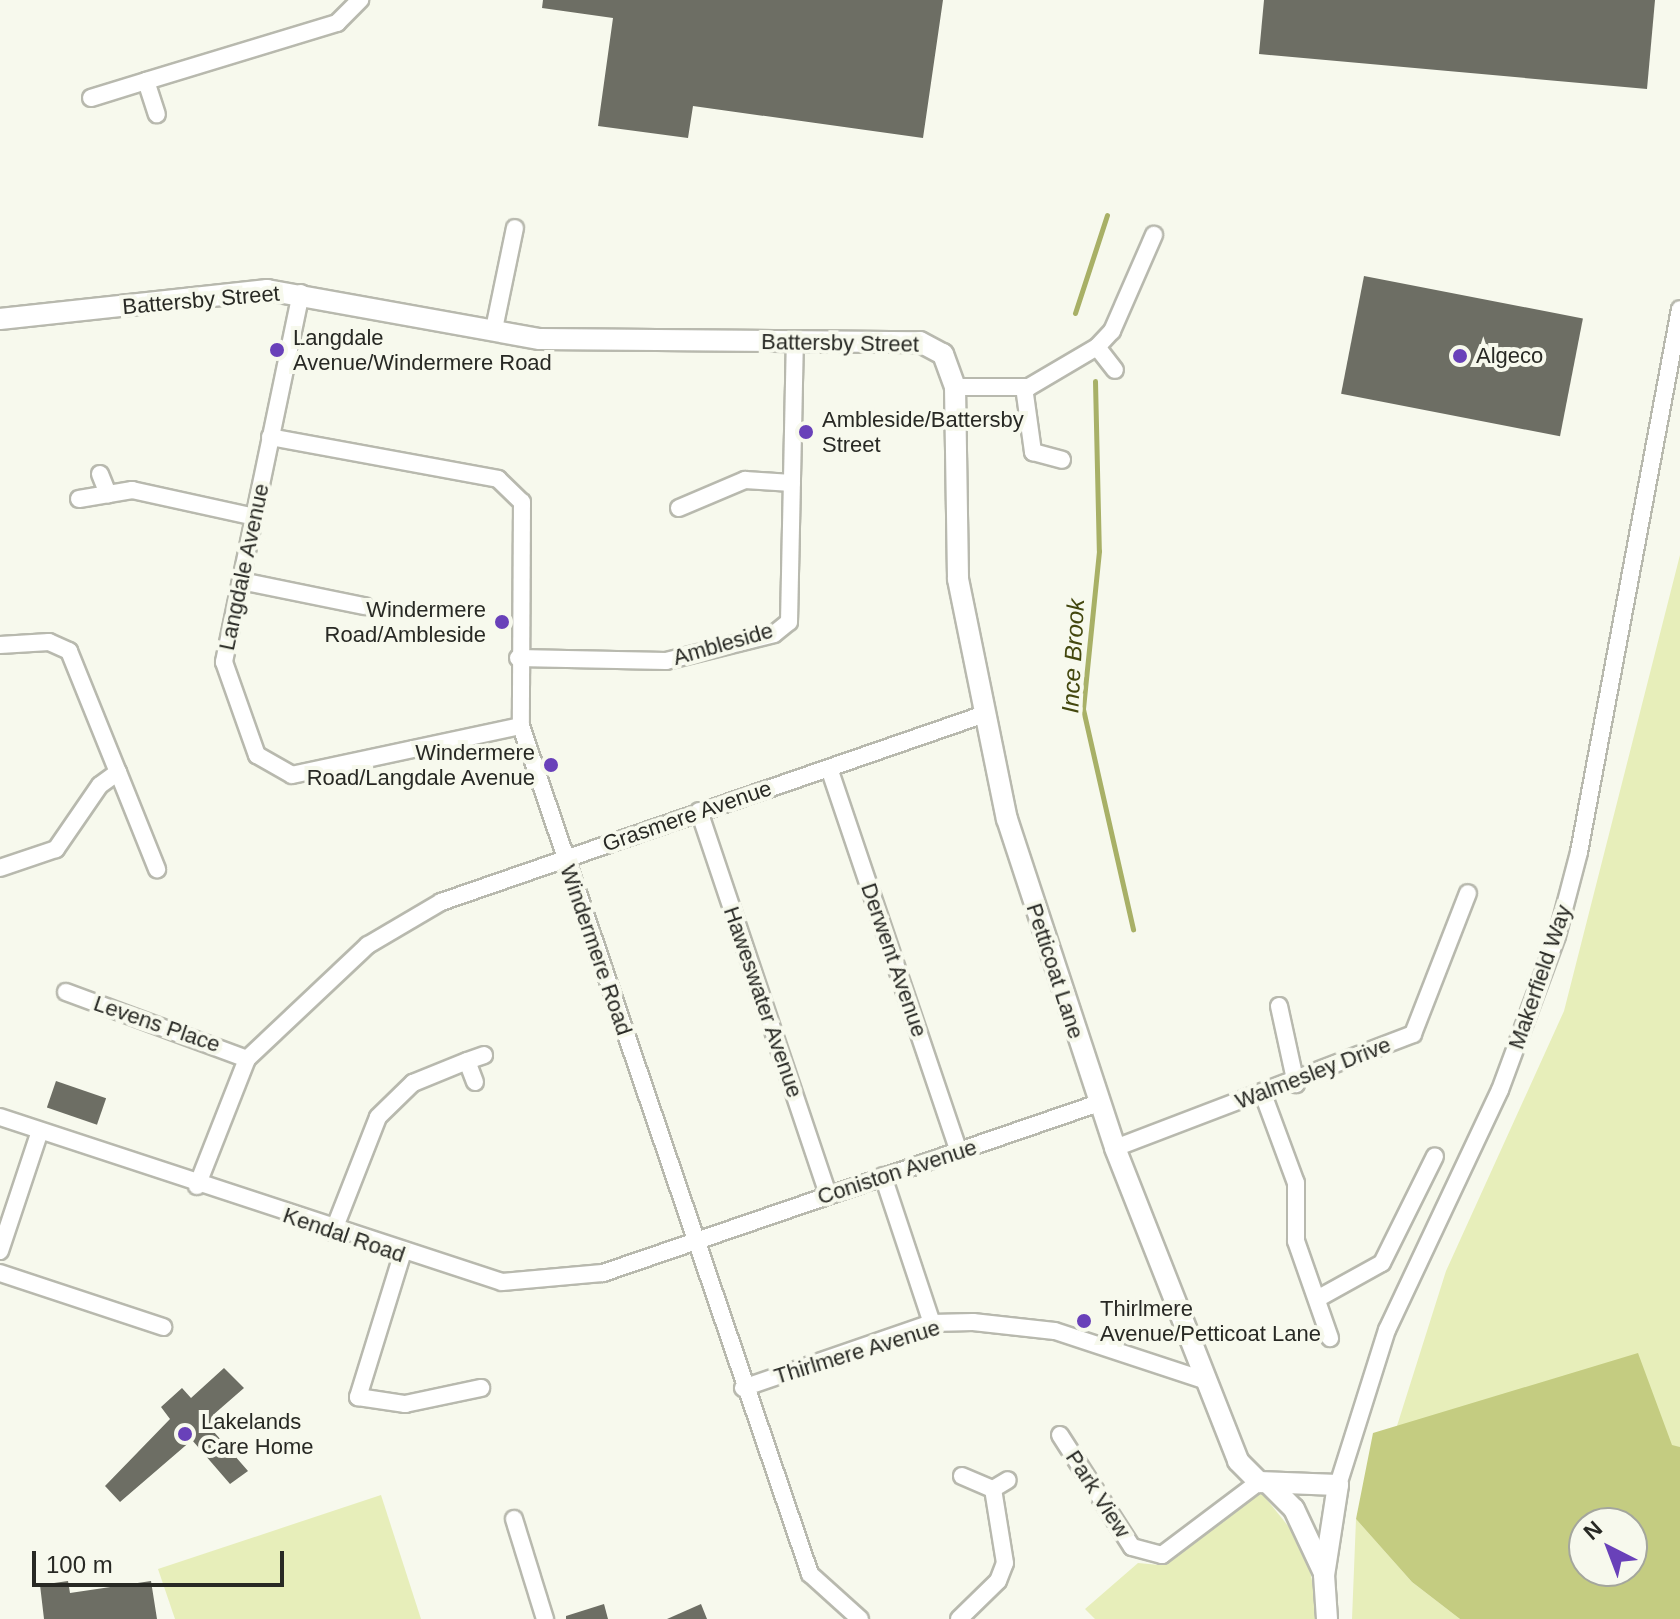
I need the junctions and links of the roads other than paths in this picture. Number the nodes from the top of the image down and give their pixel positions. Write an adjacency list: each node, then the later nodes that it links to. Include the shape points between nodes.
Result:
1 (360, 0): 2 (street, via 337,23)
2 (146, 81): 3 (street); 4 (street)
3 (91, 98)
4 (157, 114)
5 (515, 228): 10 (street)
6 (1154, 235): 12 (street, via 1112,331)
7 (301, 293): 9 (street, Battersby Street); 10 (street, Battersby Street); 17 (street, Langdale Avenue)
8 (1680, 309): 71 (street, Makerfield Way, via 1557,936 1500,1090 1387,1330)
9 (0, 319)
10 (494, 329): 11 (street, Battersby Street, via 540,339)
11 (795, 341): 13 (street, Battersby Street, via 920,342); 20 (street, Ambleside)
12 (1097, 347): 14 (street); 16 (street)
13 (943, 354): 15 (street, Petticoat Lane)
14 (1115, 370)
15 (955, 387): 16 (street); 29 (street, Petticoat Lane, via 953,514)
16 (1024, 387): 18 (street, via 1033,452)
17 (270, 437): 24 (street, Langdale Avenue); 28 (street, Windermere Road, via 513,488 524,511)
18 (1062, 460)
19 (100, 474): 21 (street)
20 (792, 483): 23 (street, via 745,480); 28 (street, Ambleside, via 794,592 789,622 774,634 666,661)
21 (108, 494): 22 (street); 24 (street, via 132,490)
22 (79, 499)
23 (679, 508)
24 (255, 517): 25 (street, Langdale Avenue)
25 (241, 581): 26 (street); 30 (street, Langdale Avenue, via 226,675 257,755 273,770 292,775)
26 (364, 606)
27 (0, 645): 32 (street, via 49,642 69,651)
28 (518, 658): 30 (street, Windermere Road)
29 (982, 715): 31 (street, Grasmere Avenue); 46 (street, Petticoat Lane, via 1007,819)
30 (521, 726): 34 (street, Windermere Road)
31 (829, 768): 33 (street, Grasmere Avenue); 50 (street, Derwent Avenue)
32 (118, 772): 35 (street, via 100,785 56,849); 36 (street)
33 (699, 811): 34 (street, Grasmere Avenue); 54 (street, Haweswater Avenue)
34 (565, 857): 41 (street, Grasmere Avenue, via 441,902 368,945); 56 (street, Windermere Road)
35 (0, 868)
36 (157, 869)
37 (1468, 893): 44 (street, Walmesley Drive, via 1413,1034)
38 (66, 992): 41 (street, Levens Place)
39 (1279, 1006): 44 (street)
40 (484, 1055): 42 (street)
41 (247, 1059): 53 (street, Grasmere Avenue)
42 (467, 1061): 43 (street); 55 (street, via 413,1083 378,1117)
43 (475, 1082)
44 (1296, 1084): 45 (street, Walmesley Drive)
45 (1263, 1094): 49 (street, Walmesley Drive); 60 (street, via 1296,1183 1296,1241)
46 (1099, 1103): 49 (street, Petticoat Lane); 50 (street, Coniston Avenue)
47 (0, 1117): 48 (street, Kendal Road)
48 (40, 1131): 53 (street, Kendal Road); 57 (street)
49 (1115, 1148): 64 (street, Petticoat Lane)
50 (959, 1152): 52 (street, Coniston Avenue)
51 (1435, 1156): 60 (street, via 1382,1263 1362,1280)
52 (883, 1176): 54 (street, Coniston Avenue); 61 (street)
53 (197, 1186): 55 (street, Kendal Road)
54 (827, 1192): 56 (street, Coniston Avenue)
55 (333, 1232): 58 (street, Kendal Road)
56 (694, 1242): 58 (street, Kendal Road, via 603,1273 552,1280 487,1280); 66 (street, Windermere Road)
57 (0, 1251)
58 (402, 1255): 65 (street, via 358,1397 405,1404)
59 (0, 1273): 62 (street)
60 (1317, 1299): 63 (street)
61 (932, 1323): 64 (street, Thirlmere Avenue, via 1055,1331); 66 (street, Thirlmere Avenue)
62 (163, 1327)
63 (1330, 1338)
64 (1204, 1380): 70 (street, Petticoat Lane, via 1238,1461)
65 (481, 1388)
66 (743, 1388): 78 (street, Windermere Road, via 810,1574)
67 (1060, 1435): 70 (street, Park View, via 1132,1547 1162,1555)
68 (962, 1476): 72 (street)
69 (1008, 1480): 72 (street)
70 (1264, 1483): 71 (street); 73 (street, Petticoat Lane)
71 (1338, 1485): 74 (street, Makerfield Way)
72 (993, 1489): 79 (street, via 1005,1563 992,1589)
73 (1294, 1509): 74 (street); 76 (street)
74 (1330, 1514): 76 (street, Makerfield Way)
75 (514, 1519): 77 (street)
76 (1324, 1575): 80 (street, Makerfield Way)
77 (545, 1619)
78 (860, 1619)
79 (959, 1619)
80 (1327, 1619)

